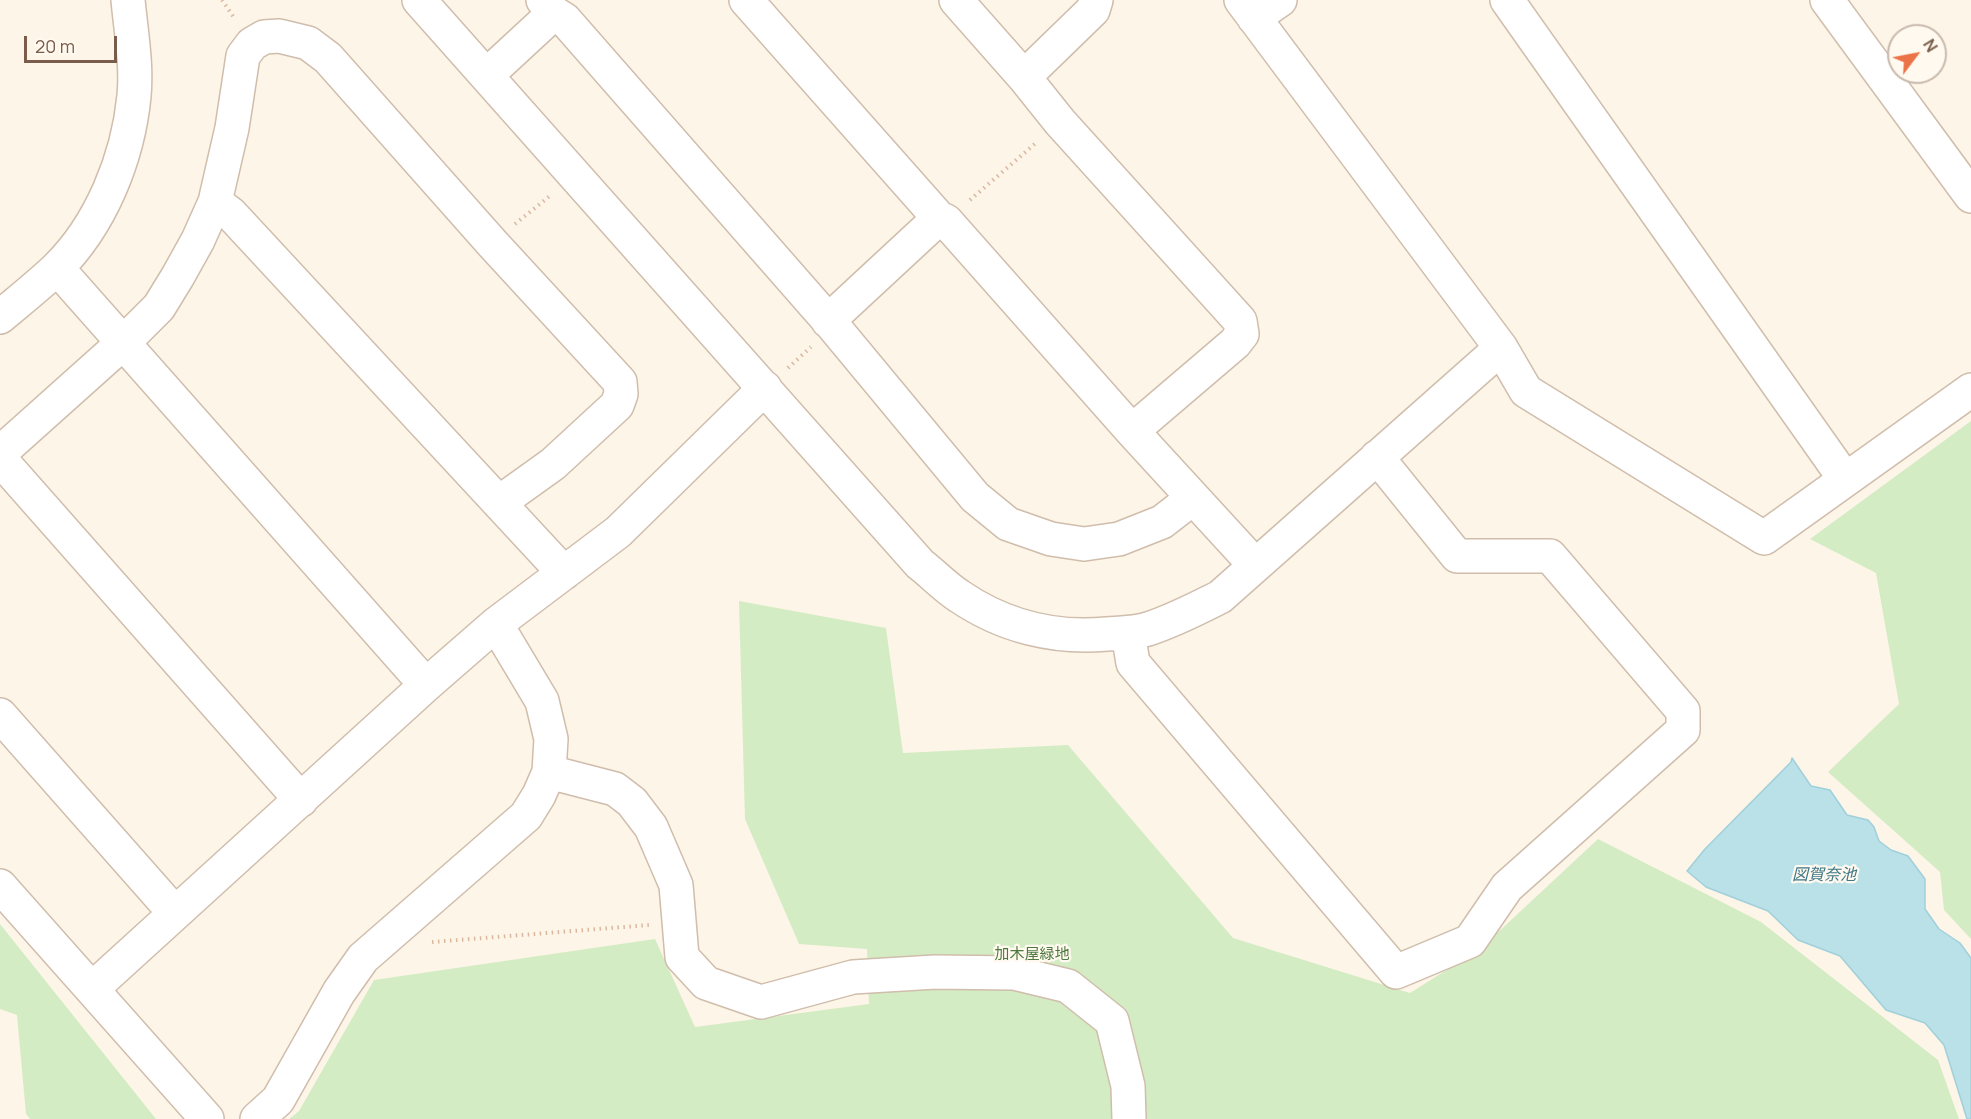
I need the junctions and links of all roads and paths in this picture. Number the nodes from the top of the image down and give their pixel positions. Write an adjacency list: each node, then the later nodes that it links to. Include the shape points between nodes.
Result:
1 (128, 0): 12 (street)
2 (153, 0): 12 (street)
3 (419, 0): 13 (street)
4 (746, 0): 19 (street)
5 (956, 0): 14 (street)
6 (1096, 0): 14 (street, via 1093,10)
7 (1281, 0): 11 (street)
8 (1507, 0): 32 (street)
9 (1827, 0): 17 (street)
10 (549, 7): 13 (street); 23 (street, via 565,20)
11 (1248, 9): 25 (street)
12 (135, 70): 21 (street, via 134,97 115,176 81,239)
13 (487, 75): 16 (street)
14 (1024, 77): 15 (street)
15 (1060, 122): 19 (path); 28 (street, via 1240,321 1242,334 1235,343)
16 (575, 175): 20 (path); 26 (street)
17 (1971, 196)
18 (215, 202): 20 (street, via 243,56 264,37 279,36 308,43 328,58); 24 (street, via 159,307); 34 (street, via 231,214)
19 (942, 219): 23 (street); 28 (street)
20 (492, 243): 34 (street, via 620,382 621,394 616,405 553,464)
21 (57, 268): 22 (street); 24 (street)
22 (0, 317)
23 (831, 324): 26 (path); 33 (street, via 975,497 1008,524 1051,539 1084,544 1119,539 1162,522)
24 (124, 342): 29 (street); 39 (street)
25 (1501, 348): 30 (street); 32 (street, via 1526,391 1764,538)
26 (765, 388): 36 (street, via 618,532); 38 (street, via 920,564 958,596 1000,619 1036,631 1083,636)
27 (1971, 390): 32 (street)
28 (1132, 431): 33 (street)
29 (0, 453)
30 (1377, 457): 35 (street); 38 (street, via 1457,556 1550,556 1683,711 1683,730 1507,886 1470,941 1396,972 1133,663)
31 (0, 459): 42 (street)
32 (1845, 479)
33 (1193, 498): 35 (street)
34 (500, 502): 36 (street)
35 (1255, 564): 38 (street, via 1220,597 1181,616)
36 (564, 573): 37 (street)
37 (496, 624): 39 (street); 41 (street, via 542,701 551,739)
38 (1128, 633)
39 (426, 685): 42 (street)
40 (0, 715): 44 (street)
41 (549, 772): 45 (street, via 615,789 632,802 651,827 676,885); 46 (street, via 526,816)
42 (301, 800): 44 (street)
43 (0, 886): 47 (street)
44 (174, 912): 47 (street)
45 (680, 923): 46 (path, via 393,945); 50 (street, via 682,957 706,983 761,1002 853,977 935,972 1014,973 1068,986 1112,1021 1128,1086)
46 (384, 940): 49 (street, via 350,975 278,1100)
47 (92, 988): 48 (street)
48 (207, 1119)
49 (256, 1119)
50 (1129, 1119)

